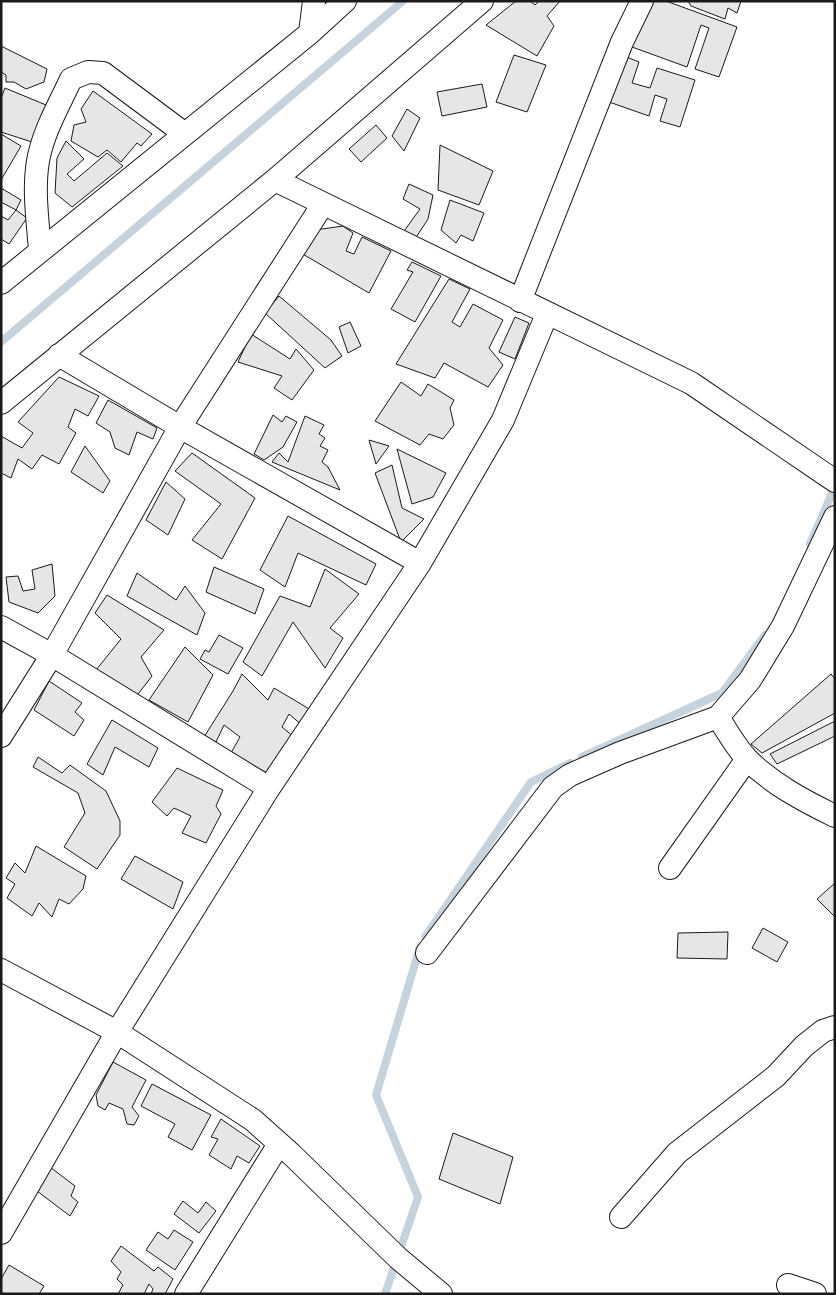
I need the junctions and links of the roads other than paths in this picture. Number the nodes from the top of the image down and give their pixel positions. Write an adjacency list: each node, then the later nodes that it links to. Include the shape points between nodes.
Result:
1 (314, 1): 5 (street)
2 (345, 1): 5 (street)
3 (482, 1): 7 (street)
4 (642, 1): 11 (street, via 622,42)
5 (310, 34): 6 (street)
6 (185, 134): 9 (street); 9 (street, via 102,73 88,72 72,78 45,136 38,161 36,184)
7 (275, 180): 8 (street); 13 (street)
8 (323, 204): 11 (street); 15 (street)
9 (40, 251): 10 (street)
10 (1, 283)
11 (520, 301): 12 (street)
12 (547, 314): 16 (street, via 692,383); 18 (street, via 503,420)
13 (59, 355): 14 (street); 15 (street)
14 (1, 403)
15 (180, 427): 18 (street); 20 (street)
16 (835, 481)
17 (835, 517): 21 (street, via 783,626 750,680)
18 (420, 563): 24 (street)
19 (1, 627): 20 (street)
20 (52, 655): 22 (street); 24 (street)
21 (718, 717): 23 (street); 27 (street, via 620,753 570,775 553,787)
22 (1, 736)
23 (747, 759): 25 (street, via 798,798); 26 (street)
24 (269, 788): 30 (street)
25 (835, 816)
26 (670, 868)
27 (427, 953)
28 (1, 970): 30 (street)
29 (835, 1027): 32 (street, via 823,1031 804,1046 776,1076 677,1153)
30 (117, 1032): 31 (street, via 253,1120); 33 (street)
31 (279, 1144): 35 (street); 36 (street)
32 (621, 1217)
33 (1, 1233)
34 (788, 1285): 37 (street)
35 (438, 1293)
36 (186, 1294)
37 (815, 1294)

